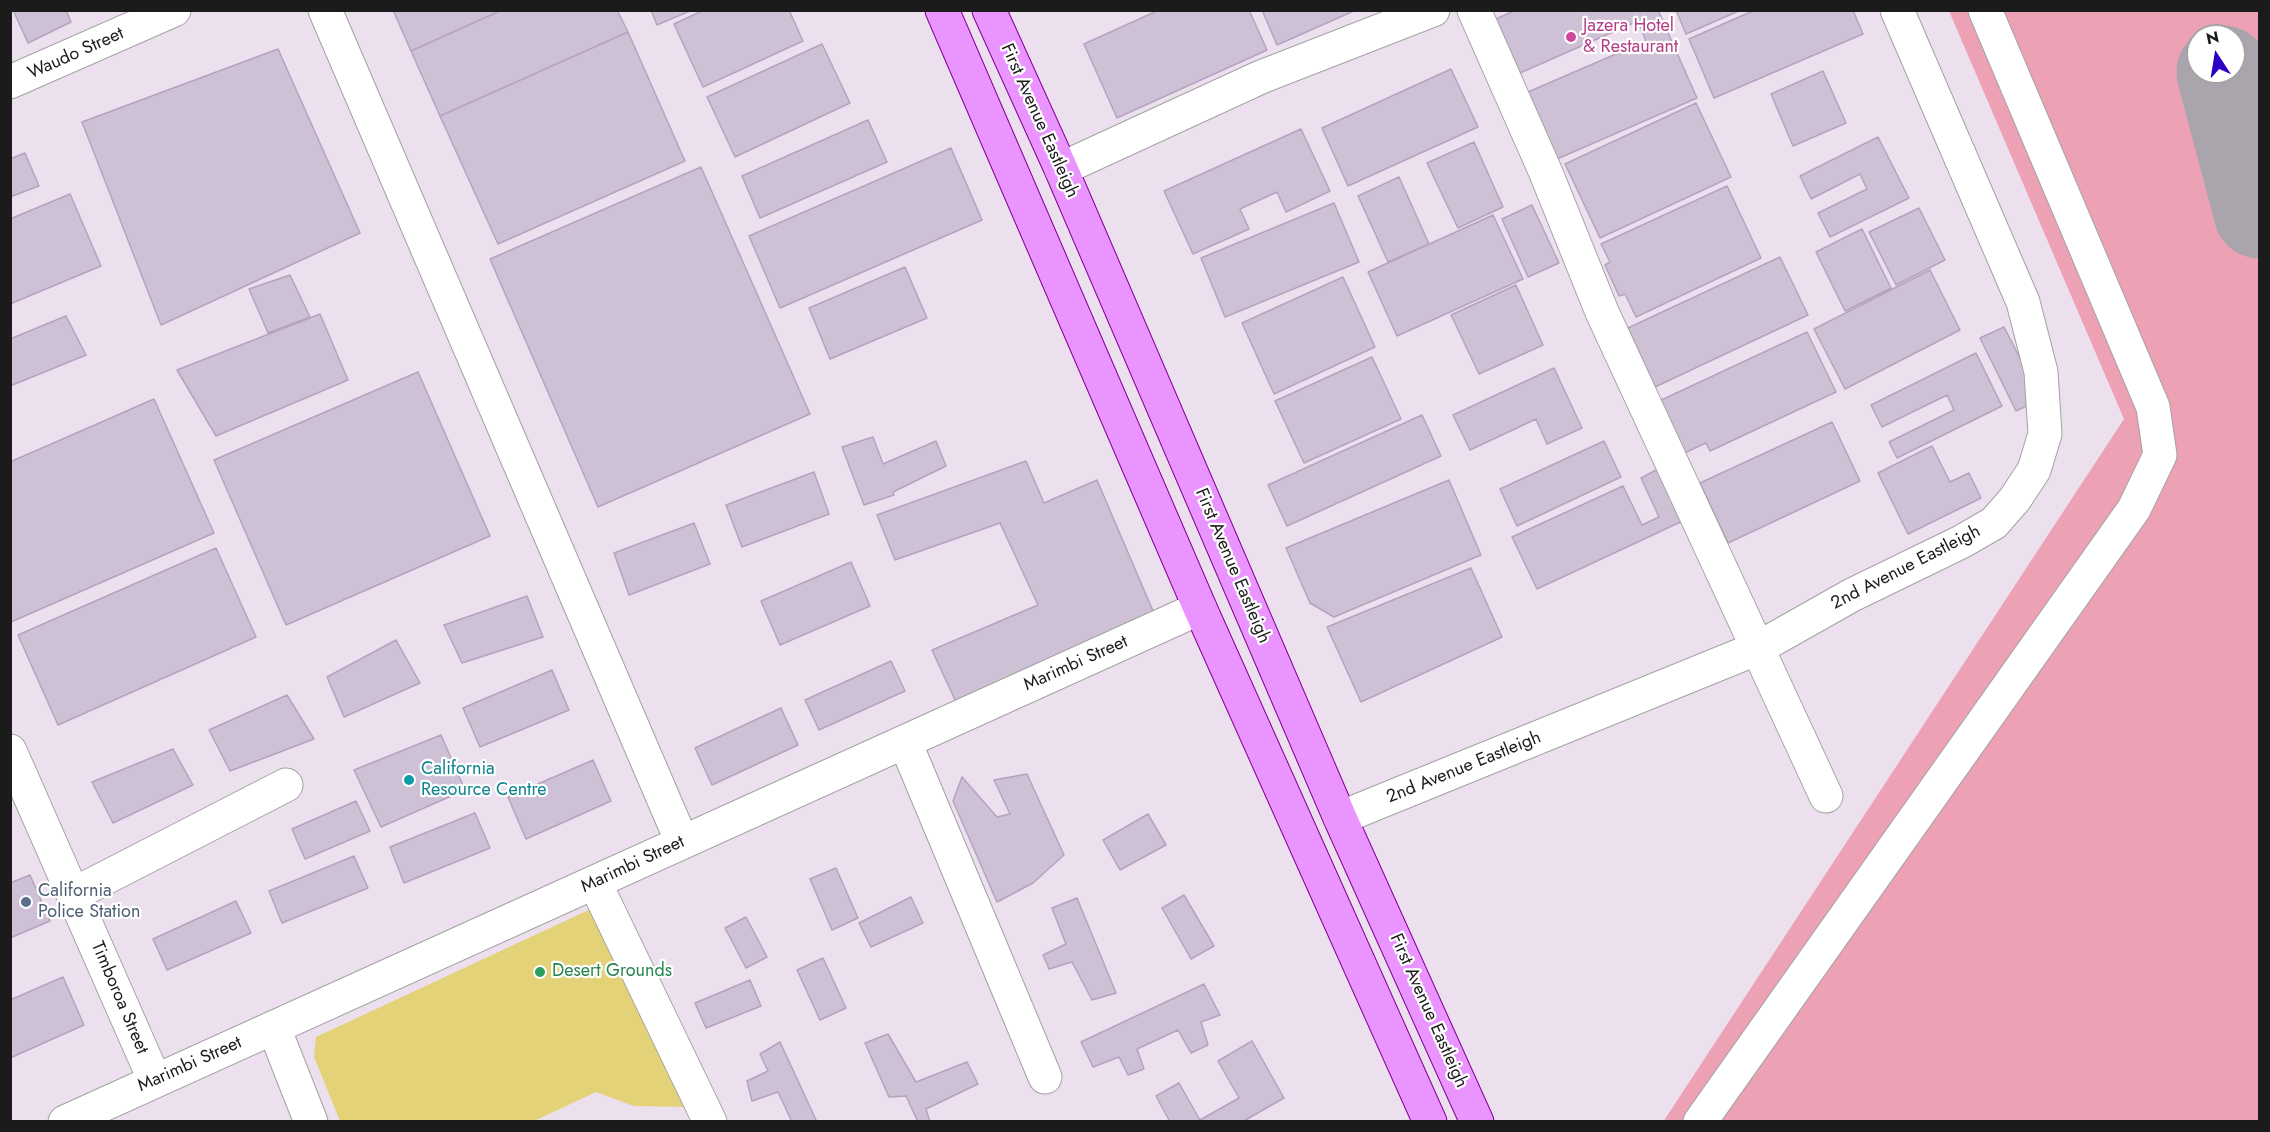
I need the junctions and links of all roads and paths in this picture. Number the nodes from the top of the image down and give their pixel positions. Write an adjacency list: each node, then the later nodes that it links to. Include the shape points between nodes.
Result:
1 (174, 10): 9 (street, Waudo Street)
2 (325, 10): 18 (street)
3 (942, 10): 11 (main road)
4 (989, 10): 10 (main road, First Avenue Eastleigh)
5 (1433, 10): 10 (street, via 1261,77)
6 (1474, 10): 12 (street, via 1602,312)
7 (1897, 10): 12 (street, 2nd Avenue Eastleigh, via 2023,302 2041,372 2045,434 2034,470 1994,523)
8 (1985, 10): 29 (street, via 2153,407 2160,455 2134,509)
9 (10, 82)
10 (1061, 169): 17 (main road, First Avenue Eastleigh)
11 (1200, 608): 13 (street, Marimbi Street); 27 (main road)
12 (1758, 648): 16 (street); 17 (street, 2nd Avenue Eastleigh)
13 (905, 742): 18 (street, Marimbi Street); 22 (street)
14 (10, 751): 20 (street, Timboroa Street)
15 (286, 785): 20 (street)
16 (1826, 796)
17 (1340, 818): 28 (main road, First Avenue Eastleigh)
18 (682, 842): 19 (street, Marimbi Street)
19 (595, 883): 21 (street, Marimbi Street); 26 (street)
20 (74, 894): 23 (street, Timboroa Street)
21 (274, 1028): 23 (street, Marimbi Street); 25 (street)
22 (1045, 1077)
23 (155, 1081): 24 (street, Marimbi Street)
24 (65, 1122)
25 (311, 1122)
26 (710, 1122)
27 (1430, 1122)
28 (1477, 1122)
29 (1700, 1122)

